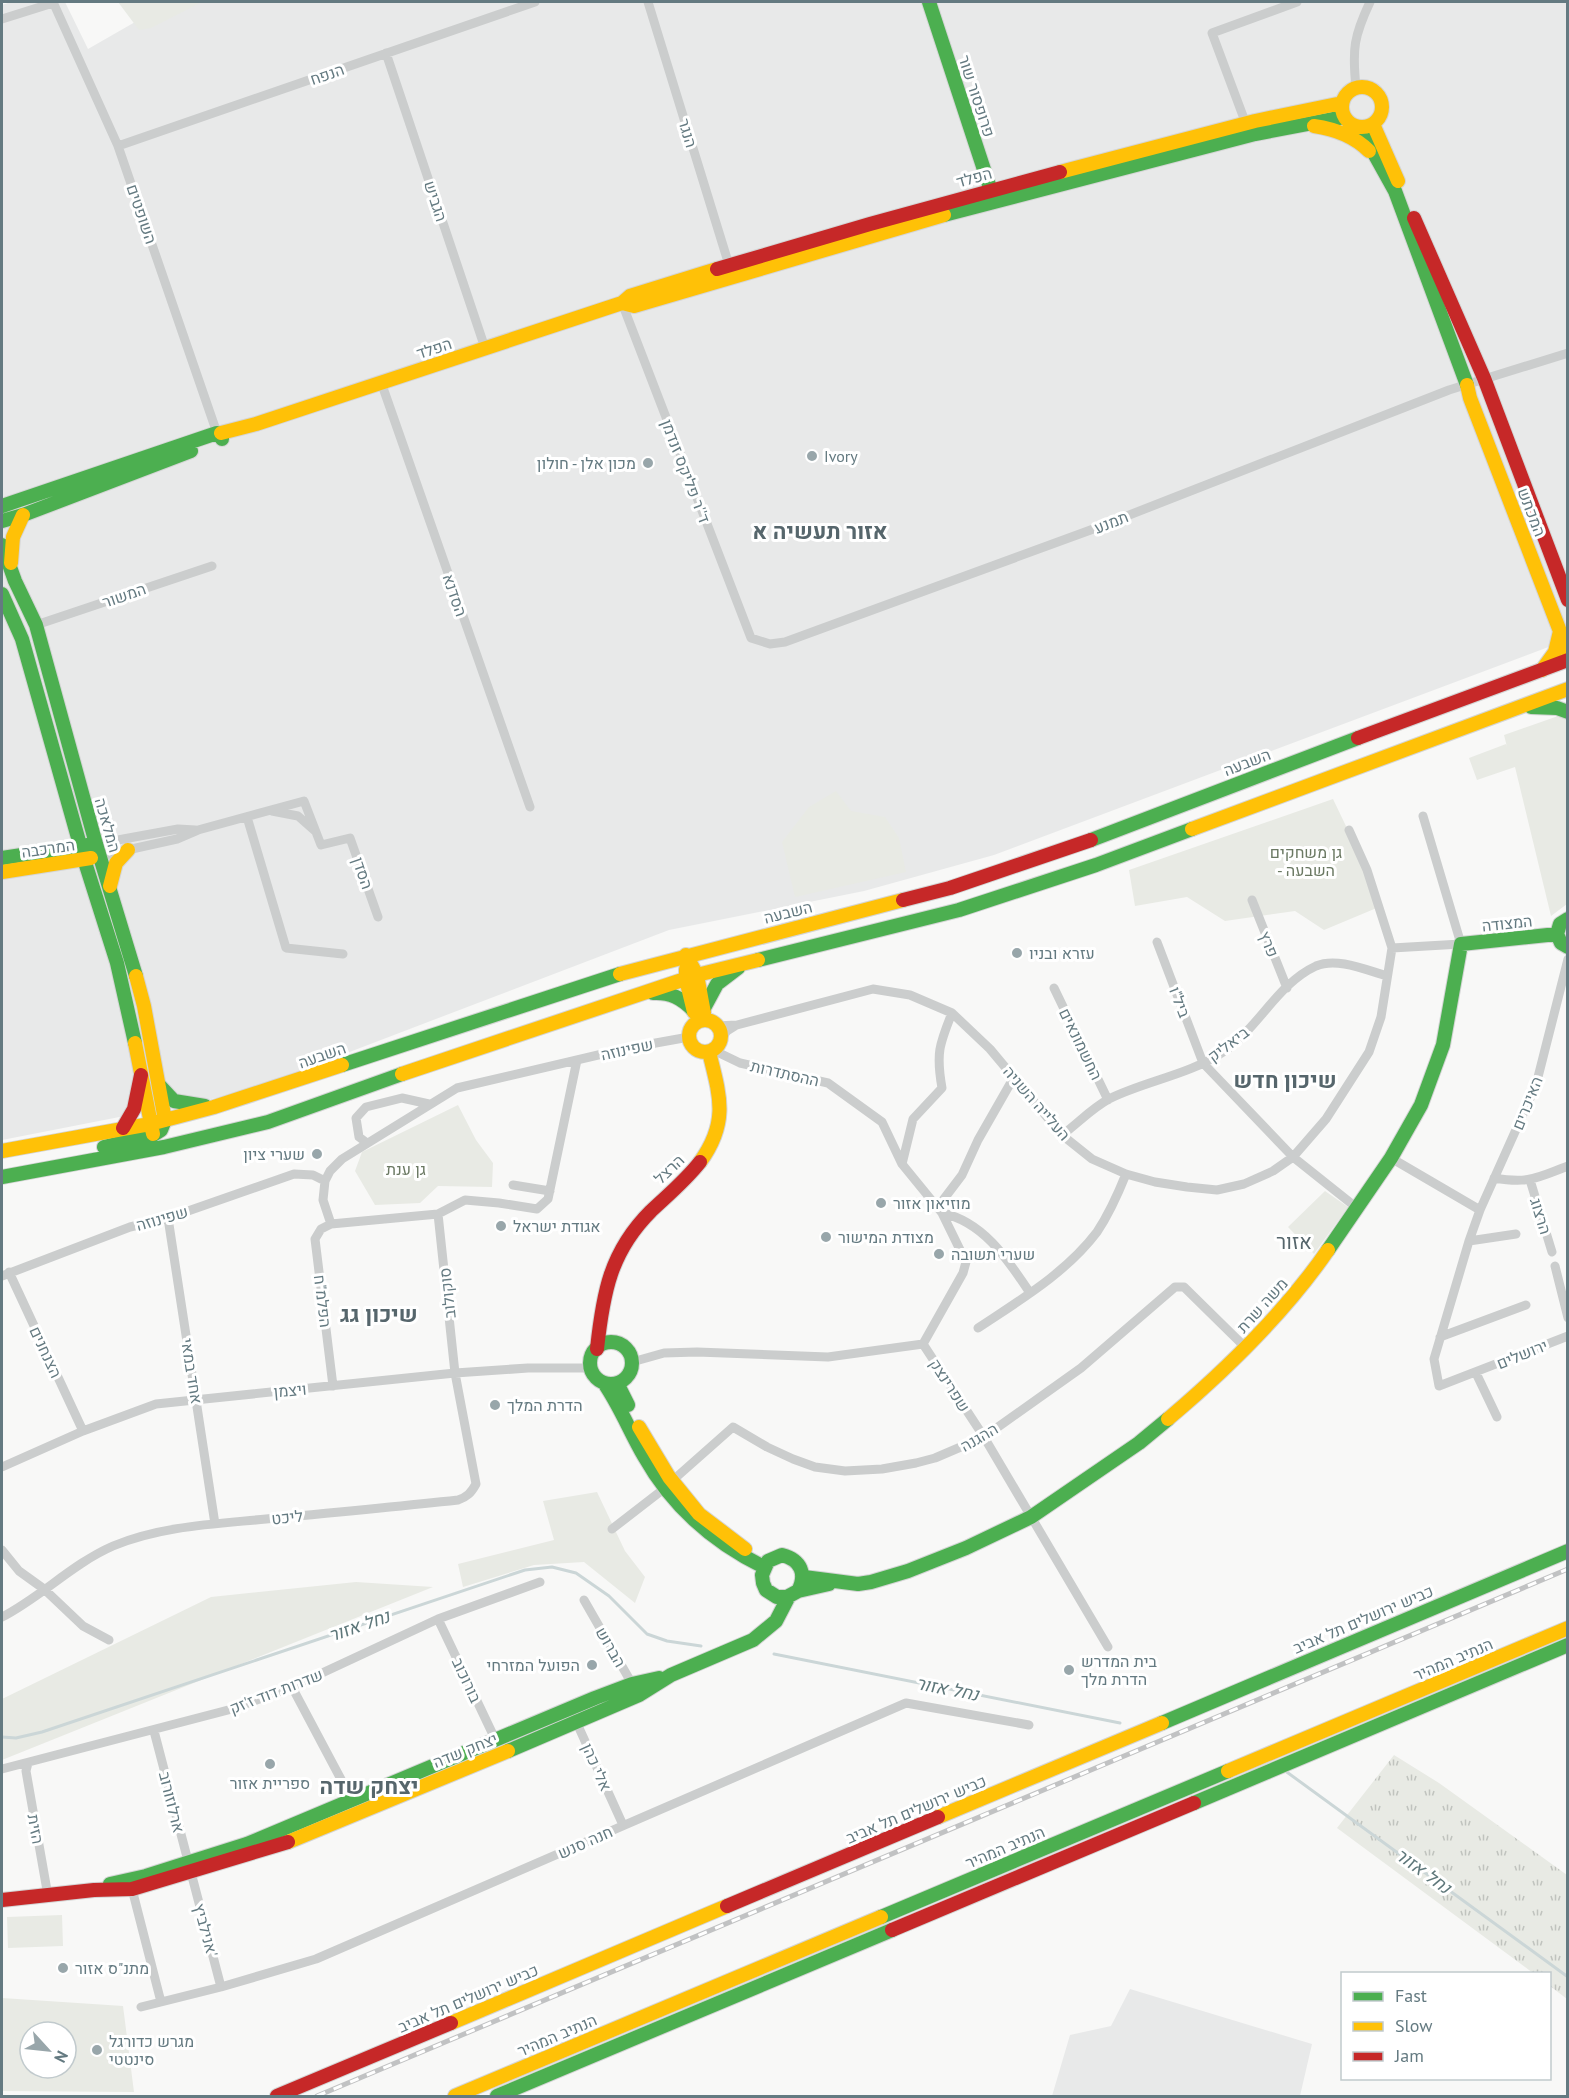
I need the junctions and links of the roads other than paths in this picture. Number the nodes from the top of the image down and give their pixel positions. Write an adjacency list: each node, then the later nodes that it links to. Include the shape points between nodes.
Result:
1 (53, 2): 7 (street); 14 (street, השופטים)
2 (535, 2): 8 (street, הנפח)
3 (648, 2): 17 (street, הנגר)
4 (928, 2): 16 (main road, פרופסור שור)
5 (1297, 2): 11 (street, via 1212,33)
6 (1370, 2): 9 (street, via 1354,45)
7 (2, 19)
8 (386, 53): 14 (street, הנפח); 19 (street, הגביש)
9 (1356, 87): 10 (main road, via 1347,93); 13 (main road, via 1372,89 1381,99 1382,113)
10 (1343, 110): 11 (main road, הפלד); 12 (main road, הפלד); 13 (main road, via 1348,122)
11 (1246, 124): 16 (main road, הפלד)
12 (1300, 125): 15 (main road, via 1324,127 1350,136 1364,144); 16 (main road, הפלד)
13 (1367, 126): 15 (main road, המכתש); 21 (main road, המכתש)
14 (118, 146): 24 (street, השופטים)
15 (1376, 159): 23 (main road, המכתש, via 1395,190)
16 (993, 195): 17 (main road, הפלד); 18 (main road, הפלד, via 634,306)
17 (729, 265): 18 (main road, הפלד, via 630,296)
18 (622, 303): 19 (main road, הפלד); 35 (street, ד''ר פליקס זנדמן)
19 (485, 348): 22 (main road, הפלד)
20 (1568, 353): 21 (street)
21 (1484, 378): 23 (street); 32 (main road, המכתש)
22 (381, 382): 24 (main road, הפלד); 42 (street, הסדנא)
23 (1467, 383): 34 (main road, המכתש); 35 (street, תמנע, via 1096,528 785,642 770,644)
24 (219, 436): 25 (main road, הפלד); 26 (main road, הפלד, via 172,460)
25 (2, 506)
26 (23, 515): 27 (main road, הפלד); 30 (main road, via 13,537)
27 (2, 521)
28 (2, 545): 30 (main road, המלאכה)
29 (212, 566): 33 (street, המשור)
30 (11, 568): 33 (main road, המלאכה)
31 (2, 594): 46 (main road, המלאכה, via 22,639)
32 (1568, 600)
33 (36, 624): 51 (main road, המלאכה)
34 (1560, 631): 36 (main road, המכתש); 38 (main road, via 1555,653)
35 (751, 638)
36 (1568, 652)
37 (1568, 660): 38 (main road, השבעה)
38 (1542, 670): 68 (main road, השבעה, via 1080,844 961,884)
39 (1568, 689): 40 (main road)
40 (1512, 709): 41 (main road, via 1545,707); 70 (main road, via 1096,865 959,910)
41 (1568, 712)
42 (530, 807)
43 (269, 810): 45 (street, הסדן); 49 (street, הסדן, via 298,816); 49 (street, הסדן, via 304,801)
44 (1423, 816): 64 (street, משה שרת)
45 (247, 817): 47 (street, הסדן); 67 (street, via 286,948)
46 (73, 818): 50 (main road, via 66,842); 53 (main road, המלאכה)
47 (198, 830): 51 (street, הסדן, via 178,829); 52 (street, הסדן)
48 (1349, 830): 66 (street, via 1367,870)
49 (316, 832): 60 (street, הסדן, via 321,845 350,838)
50 (56, 850): 53 (main road, המרכבה); 54 (main road, המרכבה)
51 (98, 850): 52 (street, הסדן); 53 (main road, המרכבה); 58 (main road, המלאכה)
52 (128, 850): 58 (main road, via 116,863)
53 (82, 853): 55 (main road, המרכבה); 57 (main road, המלאכה)
54 (2, 858)
55 (48, 864): 56 (main road, המרכבה); 57 (main road)
56 (2, 872)
57 (91, 879): 83 (main road, המלאכה, via 117,963)
58 (110, 888): 85 (main road, המלאכה, via 141,995)
59 (1252, 900): 74 (street, פרץ)
60 (378, 917)
61 (1568, 919): 62 (main road, via 1560,924)
62 (1557, 933): 64 (main road, המצודה); 65 (main road, via 1561,943)
63 (1157, 942): 82 (street, ביל"ו)
64 (1461, 944): 66 (street); 97 (main road, משה שרת, via 1443,1045 1421,1105)
65 (1568, 947)
66 (1392, 948): 71 (street, העלייה השניה)
67 (343, 954)
68 (686, 955): 72 (main road); 88 (main road, השבעה, via 591,982)
69 (1568, 959): 102 (street, האיכרים, via 1536,1085)
70 (753, 960): 72 (main road); 77 (main road, via 723,978 712,991)
71 (1387, 976): 74 (street, ביאליק, via 1335,962 1318,965); 96 (street, העלייה השניה, via 1381,1017 1369,1052 1326,1119)
72 (692, 977): 75 (main road); 77 (main road)
73 (1054, 988): 86 (street, החשמונאים)
74 (1287, 988): 82 (street, ביאליק, via 1245,1035)
75 (623, 999): 77 (main road, via 669,994 683,1000); 94 (main road, via 268,1122)
76 (952, 1013): 78 (street, העלייה השניה, via 910,994 873,989); 84 (street, העלייה השניה); 98 (street, via 940,1044 942,1088 913,1119)
77 (703, 1018): 78 (street, העלייה השניה); 79 (main road, via 691,1029); 80 (main road, via 720,1035)
78 (737, 1025): 80 (street, העלייה השניה)
79 (689, 1037): 80 (main road, via 695,1049); 81 (street, שפינוזה)
80 (714, 1047): 98 (street, ההסתדרות, via 740,1063 828,1083 882,1122); 125 (main road, הרצל, via 720,1117 715,1136 702,1161 626,1239 602,1298)
81 (577, 1060): 87 (street, שפינוזה, via 457,1088); 106 (street)
82 (1203, 1063): 86 (street, ביאליק); 96 (street)
83 (141, 1075): 90 (main road, via 134,1109); 91 (main road, המלאכה)
84 (1014, 1077): 92 (street, העלייה השניה); 109 (street)
85 (160, 1086): 88 (main road, via 174,1101); 89 (main road, המלאכה)
86 (1108, 1100): 92 (street, ביאליק)
87 (429, 1104): 93 (street, שפינוזה); 93 (street, via 402,1098 366,1107 356,1118 359,1137)
88 (214, 1107): 89 (main road, השבעה)
89 (165, 1120): 91 (main road, השבעה)
90 (123, 1128): 91 (main road, השבעה); 95 (main road, השבעה)
91 (152, 1129): 94 (main road, via 157,1142); 101 (main road)
92 (1062, 1135): 100 (street, העלייה השניה, via 1092,1159)
93 (367, 1143): 104 (street, שפינוזה, via 342,1160)
94 (164, 1147): 101 (main road)
95 (2, 1151)
96 (1293, 1157): 100 (street, העלייה השניה, via 1244,1184 1217,1190); 107 (street)
97 (1391, 1158): 107 (main road, משה שרת); 108 (street)
98 (902, 1164): 109 (street, ההסתדרות)
99 (1568, 1166): 103 (street, הרצוג)
100 (1126, 1174): 118 (street, via 1114,1202 1087,1244)
101 (5, 1176)
102 (1494, 1179): 103 (street, הרצוג); 108 (street, האיכרים)
103 (1530, 1180): 115 (street, הרצוג)
104 (325, 1181): 111 (street, שפינוזה, via 313,1175 294,1174); 112 (street, via 323,1200)
105 (513, 1185): 106 (street)
106 (550, 1191): 110 (street, via 548,1199 537,1209 465,1200)
107 (1357, 1208): 126 (main road, משה שרת, via 1309,1277)
108 (1480, 1210): 114 (street, האיכרים)
109 (940, 1211): 118 (street, ההסתדרות, via 958,1217 1005,1255); 124 (street, ההסתדרות, via 966,1262)
110 (438, 1214): 112 (street); 129 (street, סוקולוב)
111 (168, 1218): 117 (street, שפינוזה, via 130,1227); 134 (street, אחד במאי)
112 (331, 1224): 132 (street, הפלמ"ח, via 321,1229 315,1239)
113 (1516, 1234): 114 (street)
114 (1469, 1241): 123 (street, האיכרים)
115 (1552, 1252)
116 (1555, 1266): 120 (street)
117 (5, 1274): 136 (street, הצנחנים)
118 (1030, 1293): 121 (street)
119 (1526, 1305): 123 (street)
120 (1568, 1318)
121 (978, 1328)
122 (1568, 1336): 130 (street, ירושלים)
123 (1440, 1337): 133 (street, האיכרים, via 1434,1359)
124 (923, 1344): 127 (street, שפרינצק, via 828,1357 697,1352 664,1353); 137 (street, שפרינצק)
125 (603, 1346): 127 (main road, via 615,1343 627,1350); 128 (main road, via 593,1354)
126 (1246, 1348): 137 (street, ההגנה, via 1184,1287 1175,1287 1081,1368); 140 (main road, משה שרת, via 1139,1443)
127 (632, 1362): 131 (main road, via 628,1375)
128 (590, 1368): 129 (street, ויצמן); 131 (main road, via 598,1379)
129 (455, 1373): 132 (street, ויצמן); 141 (street, ליכט, via 476,1484 465,1498)
130 (1476, 1373): 133 (street, ירושלים); 135 (street, ירושלים)
131 (611, 1383): 139 (main road, via 614,1397 650,1467)
132 (333, 1386): 134 (street, ויצמן)
133 (1439, 1386)
134 (196, 1399): 136 (street, ויצמן, via 156,1404); 141 (street, אחד במאי)
135 (1497, 1417)
136 (83, 1431): 138 (street, ויצמן)
137 (984, 1437): 139 (street, ההגנה, via 916,1463 845,1471 792,1459 734,1427); 140 (street, שפרינצק)
138 (2, 1467)
139 (668, 1485): 142 (street, ההגנה); 145 (main road, via 699,1514)
140 (1031, 1517): 148 (main road, משה שרת, via 908,1571 871,1582); 157 (street, שפרינצק)
141 (215, 1524): 149 (street, ליכט, via 152,1532 112,1546)
142 (612, 1529)
143 (2, 1550): 149 (street, via 19,1571)
144 (1568, 1551): 177 (main road, כביש ירושלים תל אביב)
145 (766, 1564): 146 (main road, via 782,1555 790,1556 801,1566); 150 (main road, via 766,1590)
146 (804, 1577): 148 (main road, משה שרת); 150 (main road)
147 (540, 1582): 153 (street, שדרות דוד ז'זק)
148 (840, 1582): 150 (main road, משה שרת)
149 (44, 1589): 152 (street, ליכט); 155 (street, via 83,1626)
150 (788, 1595): 159 (main road, יצחק שדה, via 776,1622 753,1640)
151 (584, 1600): 159 (street, הברוש)
152 (2, 1617)
153 (438, 1619): 158 (street, שדרות דוד ז'זק); 164 (street, בורוכוב)
154 (1568, 1628): 178 (main road, הנתיב המהיר)
155 (109, 1640)
156 (1568, 1645): 179 (main road)
157 (1108, 1647)
158 (292, 1687): 163 (street, שדרות דוד ז'זק); 167 (street)
159 (635, 1690): 160 (main road, יצחק שדה); 161 (main road, יצחק שדה)
160 (570, 1709): 161 (street, אלי כהן); 164 (main road, יצחק שדה)
161 (577, 1722): 168 (street, אלי כהן); 169 (main road, יצחק שדה, via 291,1841)
162 (1029, 1725): 168 (street, חנה סנש, via 906,1703)
163 (154, 1731): 165 (street, שדרות דוד ז'זק); 169 (street, ארלוזורוב)
164 (496, 1741): 167 (main road, יצחק שדה)
165 (28, 1763): 166 (street, שדרות דוד ז'זק); 172 (street, הזית, via 26,1772)
166 (2, 1768)
167 (352, 1800): 169 (main road, יצחק שדה)
168 (623, 1825): 174 (street, חנה סנש, via 316,1959)
169 (189, 1868): 170 (main road, יצחק שדה); 171 (main road, יצחק שדה, via 114,1882); 174 (street, אנילביץ')
170 (132, 1889): 171 (main road, יצחק שדה); 175 (street)
171 (94, 1890): 172 (main road, יצחק שדה)
172 (48, 1896): 173 (main road, יצחק שדה)
173 (2, 1900)
174 (221, 1987): 175 (street, חנה סנש)
175 (161, 2002): 176 (street, חנה סנש)
176 (141, 2007)
177 (277, 2097)
178 (455, 2097)
179 (497, 2097)

